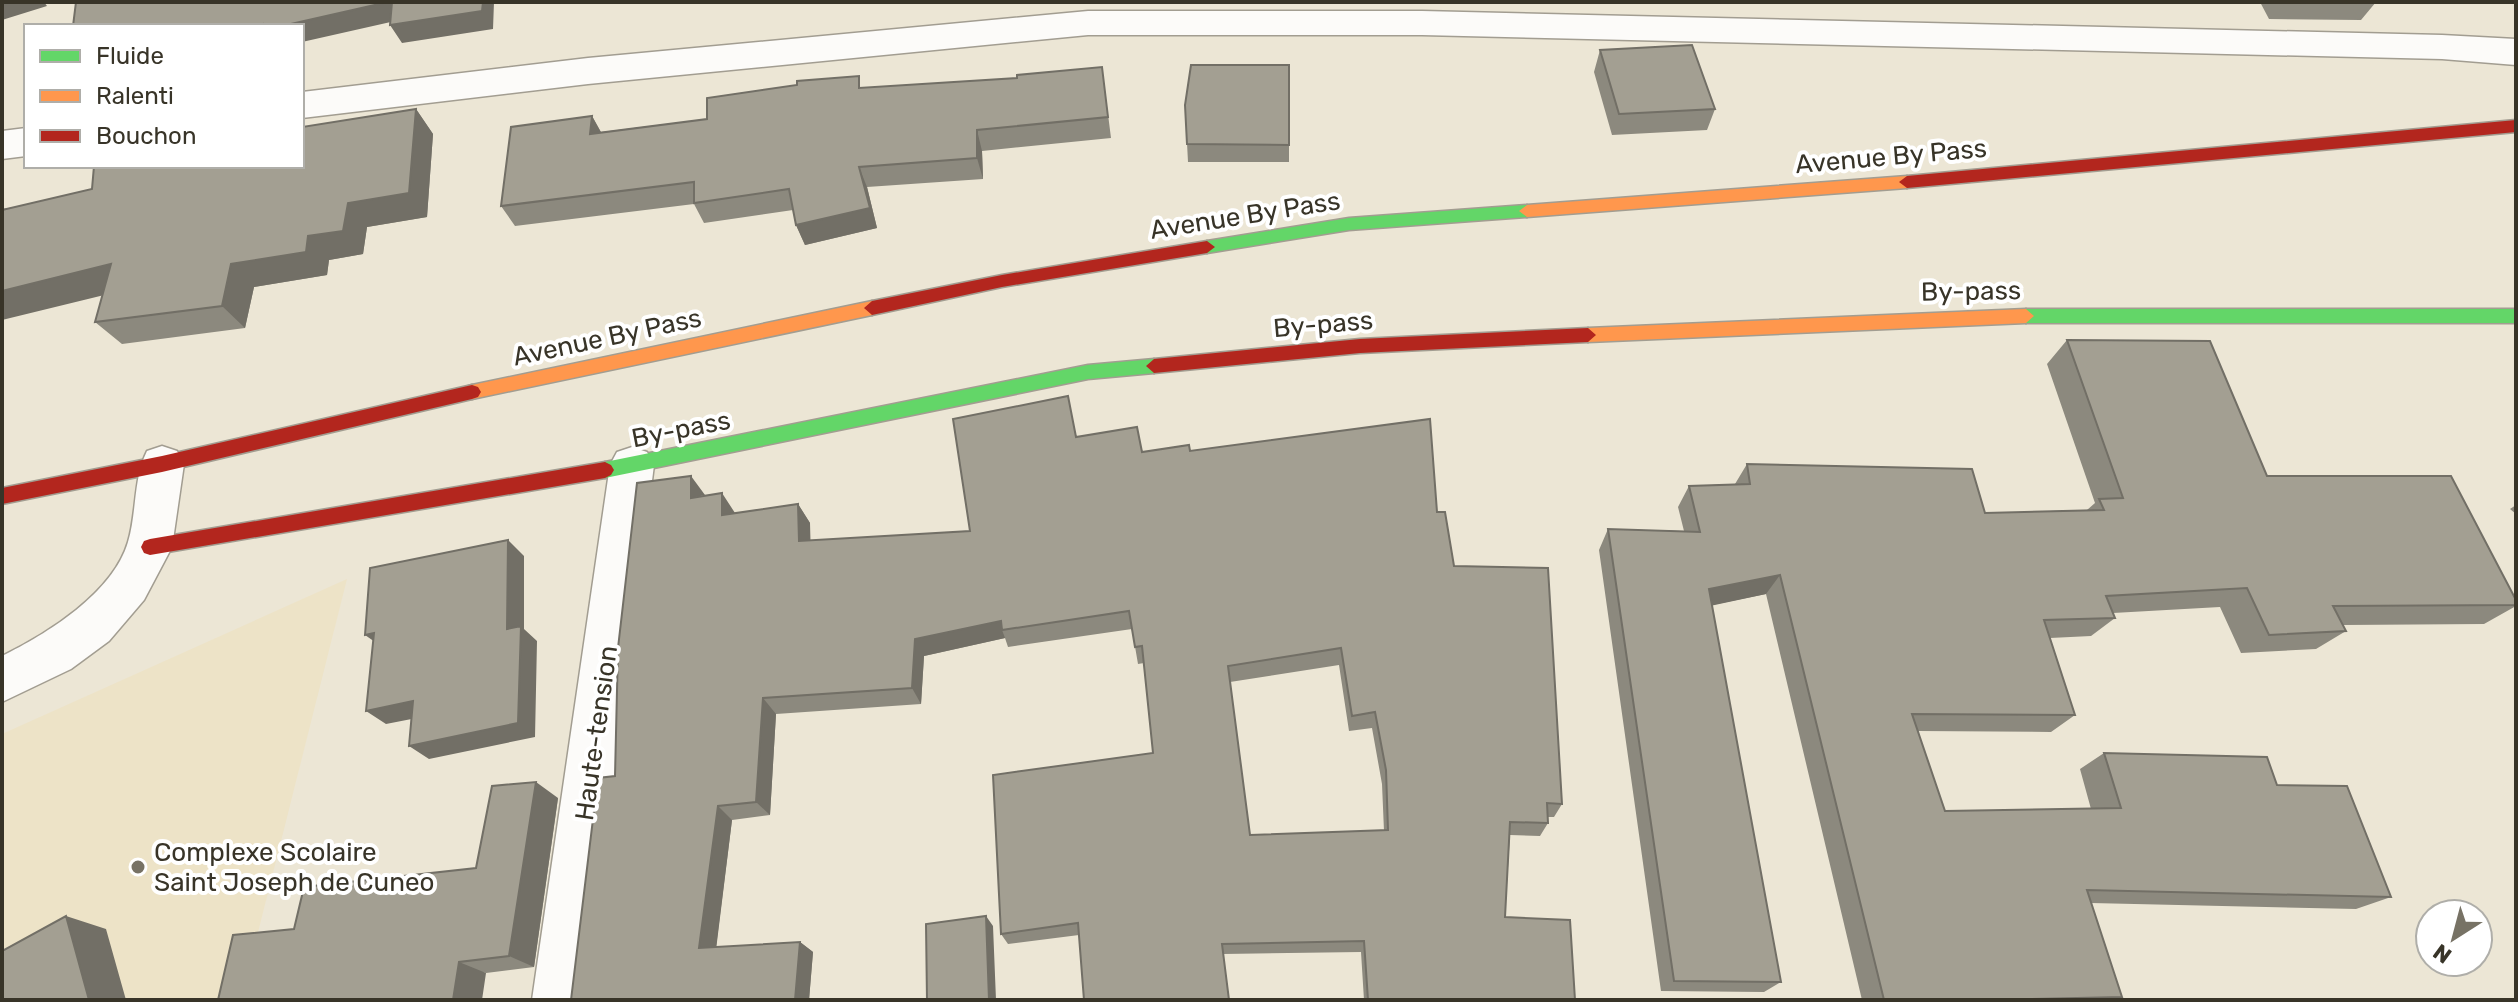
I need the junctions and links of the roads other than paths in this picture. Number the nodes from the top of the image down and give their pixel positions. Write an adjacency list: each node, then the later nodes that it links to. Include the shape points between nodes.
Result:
1 (2004, 2): 3 (street)
2 (1085, 13): 3 (street); 5 (street)
3 (2020, 38): 4 (street)
4 (2516, 52)
5 (304, 105)
6 (2516, 126): 10 (main road, Avenue By Pass, via 1860,186 1349,224 1002,281 529,379)
7 (24, 142): 8 (street)
8 (2, 145)
9 (2516, 316): 11 (main road, By-pass, via 1973,316 1360,346 1088,372)
10 (162, 464): 12 (main road, Avenue By Pass); 13 (street)
11 (632, 465): 13 (main road, By-pass); 15 (street, Haute-tension)
12 (2, 496)
13 (150, 547): 14 (street, via 128,586 93,626 54,654)
14 (2, 680)
15 (559, 1000)

